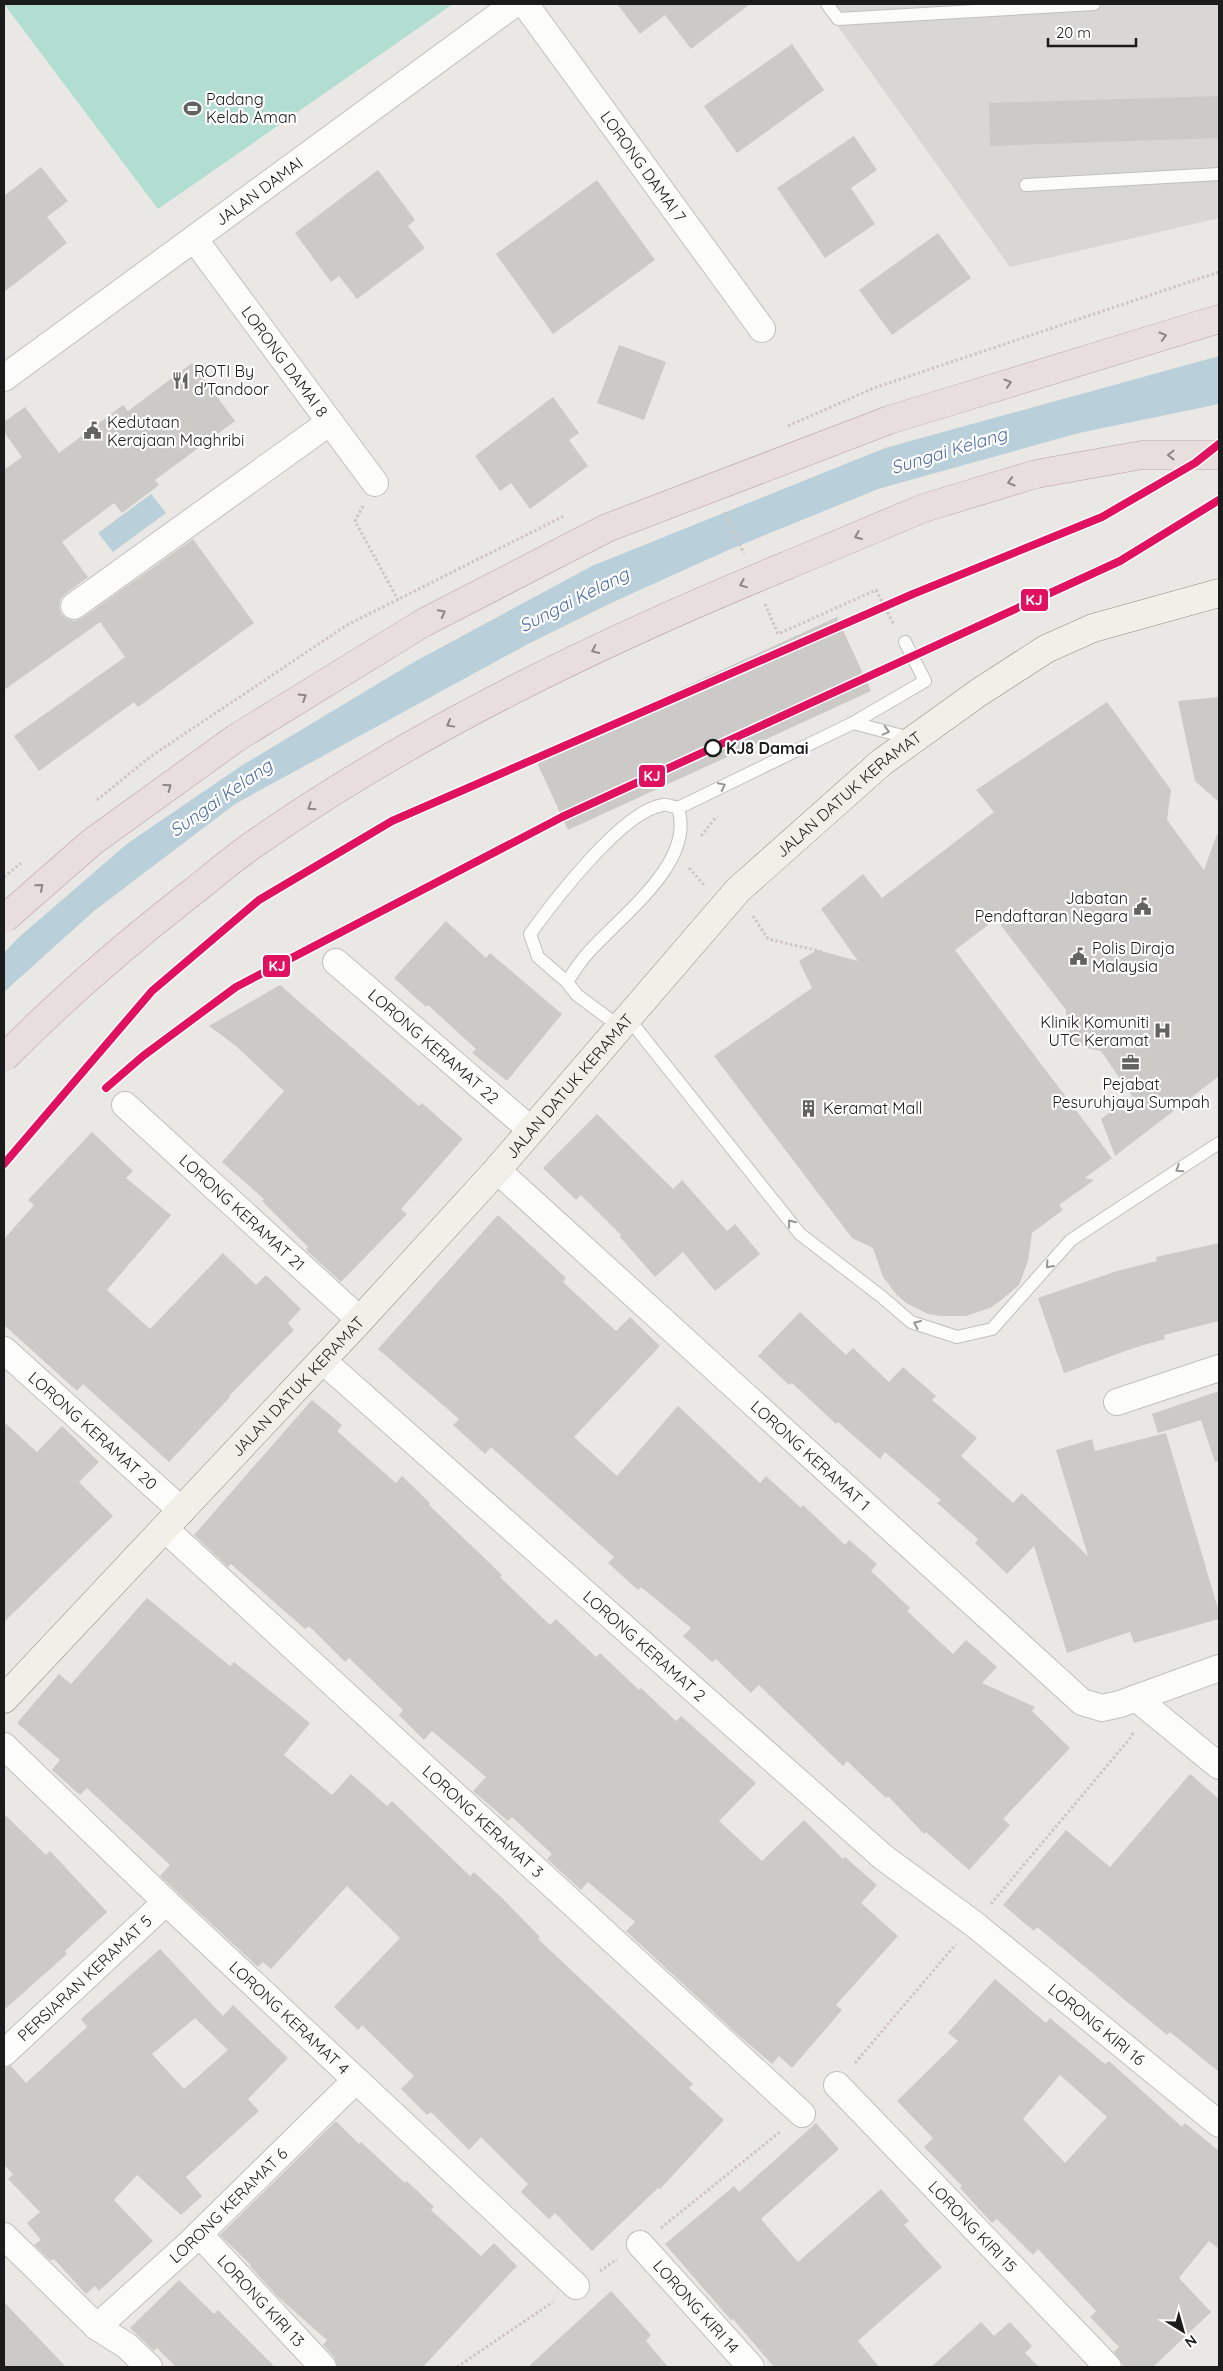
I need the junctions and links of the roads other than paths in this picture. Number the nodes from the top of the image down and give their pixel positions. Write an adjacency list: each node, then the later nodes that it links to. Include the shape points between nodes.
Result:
1 (514, 4): 7 (street, JALAN DAMAI)
2 (525, 4): 9 (street, LORONG DAMAI 7)
3 (827, 4): 4 (lane, via 838,19)
4 (1094, 4)
5 (1219, 174): 6 (lane)
6 (1026, 185)
7 (195, 240): 10 (street, JALAN DAMAI); 11 (street, LORONG DAMAI 8)
8 (1219, 319): 20 (highway, one-way to 8, bridge, via 92,842 236,738 423,623 607,528 888,420)
9 (762, 329)
10 (4, 378)
11 (330, 422): 13 (street, LORONG DAMAI 8); 15 (street)
12 (1219, 455): 24 (highway, one-way to 24, bridge, via 1142,456 1036,474 924,508 678,610 522,684 376,765 256,842 133,938)
13 (374, 483)
14 (1219, 593): 18 (street, JALAN DATUK KERAMAT, via 1093,628 1046,650 978,693)
15 (74, 606)
16 (905, 642): 17 (lane, via 925,681)
17 (853, 723): 18 (lane, one-way to 18); 19 (lane, one-way to 17)
18 (915, 739): 23 (street, JALAN DATUK KERAMAT, via 882,762 738,890)
19 (678, 808): 22 (lane, via 681,835 658,880 586,955); 22 (lane, via 663,805 628,821 597,852 530,934 538,957)
20 (4, 920)
21 (336, 962): 26 (street, LORONG KERAMAT 22)
22 (566, 982): 23 (lane, via 577,995)
23 (624, 1023): 26 (street, JALAN DATUK KERAMAT); 27 (lane, one-way to 23, via 1071,1240 992,1329 957,1337 911,1322 800,1234)
24 (4, 1058)
25 (125, 1106): 29 (street, LORONG KERAMAT 21)
26 (531, 1130): 28 (street, JALAN DATUK KERAMAT)
27 (1219, 1143)
28 (497, 1170): 29 (street, JALAN DATUK KERAMAT); 37 (street, LORONG KERAMAT 1, via 1082,1702 1102,1708)
29 (360, 1320): 31 (street, JALAN DATUK KERAMAT)
30 (4, 1350): 34 (street, LORONG KERAMAT 20)
31 (322, 1360): 34 (street, JALAN DATUK KERAMAT); 41 (street, LORONG KERAMAT 2, via 883,1857)
32 (1219, 1368): 33 (street)
33 (1117, 1402)
34 (173, 1520): 36 (street, JALAN DATUK KERAMAT); 45 (street, LORONG KERAMAT 3)
35 (1219, 1668): 37 (street, LORONG KERAMAT 1)
36 (4, 1698)
37 (1136, 1698): 39 (street)
38 (4, 1746): 40 (street, LORONG KERAMAT 4)
39 (1219, 1766)
40 (166, 1902): 42 (street, PERSIARAN KERAMAT 5); 43 (street, LORONG KERAMAT 4)
41 (974, 1924): 46 (street, LORONG KIRI 16)
42 (4, 2053)
43 (356, 2080): 47 (street, LORONG KERAMAT 6); 50 (street, LORONG KERAMAT 4)
44 (837, 2085): 55 (street, LORONG KIRI 15)
45 (802, 2114)
46 (1219, 2124)
47 (199, 2234): 51 (street, LORONG KERAMAT 6); 53 (street, LORONG KIRI 13)
48 (4, 2236): 51 (street)
49 (640, 2244): 54 (street, LORONG KIRI 14)
50 (576, 2286)
51 (97, 2327): 52 (street, via 127,2346)
52 (149, 2367)
53 (323, 2367)
54 (751, 2367)
55 (1108, 2367)

